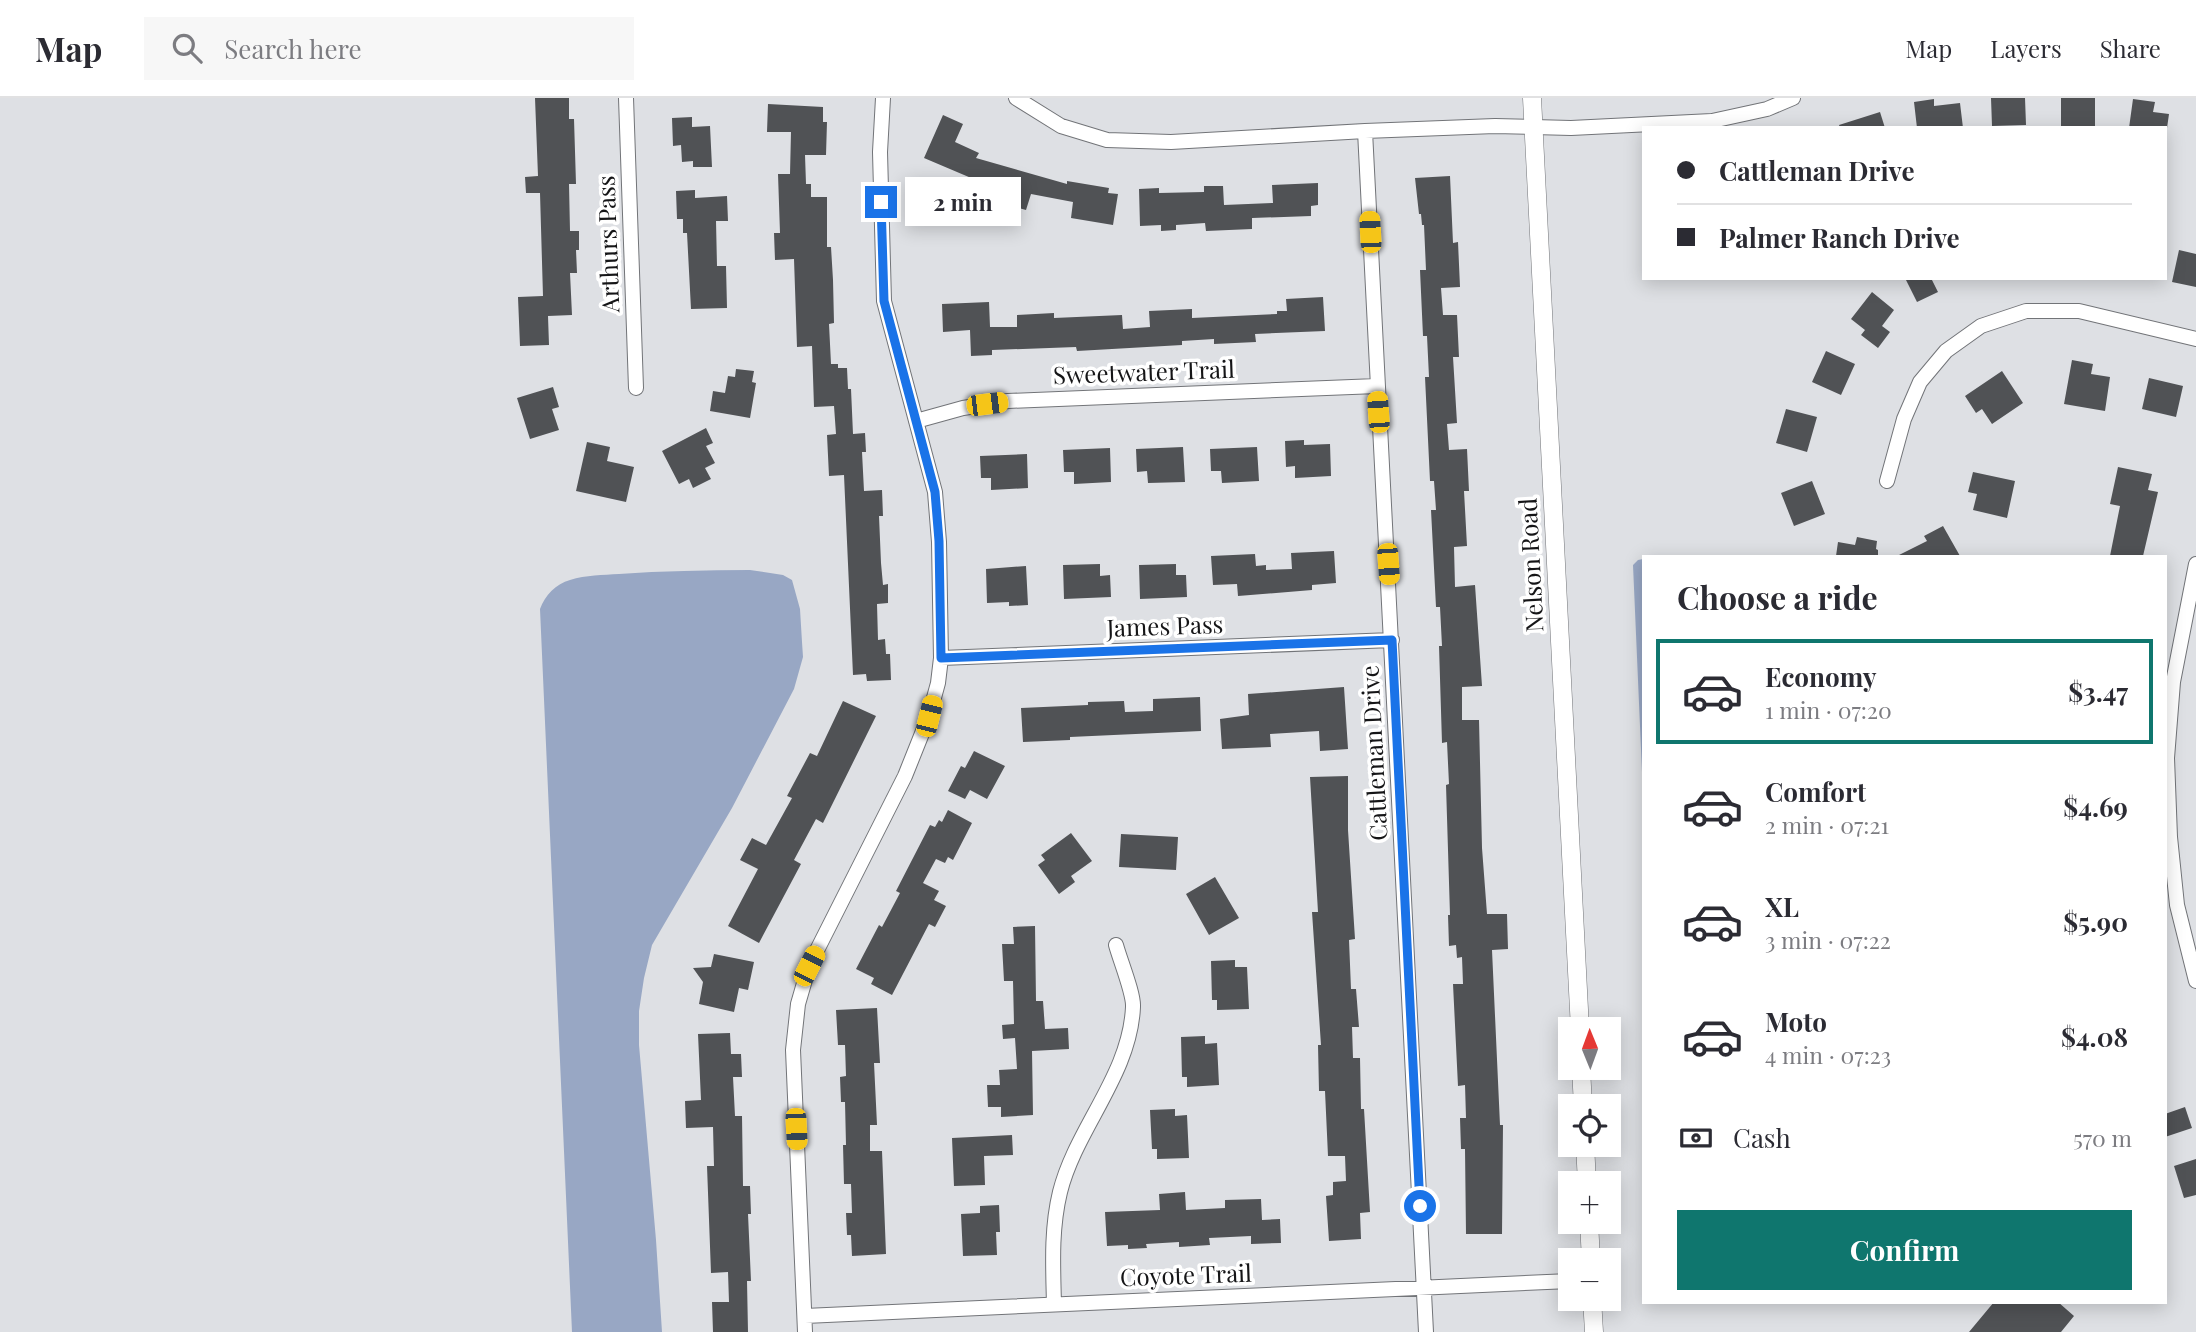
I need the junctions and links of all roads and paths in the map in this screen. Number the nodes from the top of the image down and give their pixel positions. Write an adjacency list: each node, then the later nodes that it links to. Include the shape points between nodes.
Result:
1 (626, 98): 10 (street, Arthurs Pass)
2 (883, 98): 11 (street, via 884,301)
3 (1016, 98): 7 (street, via 1061,126 1107,140 1171,142)
4 (1532, 98): 6 (street, Nelson Road)
5 (1793, 98): 6 (street, via 1712,121)
6 (1532, 128): 7 (street); 18 (street, Nelson Road)
7 (1365, 131): 9 (street, Cattleman Drive)
8 (2196, 339): 12 (street, via 2079,311 2026,311 1981,326 1946,351 1920,382)
9 (1377, 386): 11 (street, Sweetwater Trail, via 1008,401); 14 (street, Cattleman Drive)
10 (636, 388)
11 (916, 421): 15 (street, via 935,492)
12 (1887, 481)
13 (2196, 564): 17 (street, via 2173,682 2167,758 2177,905)
14 (1392, 640): 15 (street, James Pass); 20 (street, Cattleman Drive)
15 (941, 658): 23 (street, via 929,716 915,752 809,966 798,1004 793,1050)
16 (1116, 945): 21 (street, via 1133,1005 1121,1057 1076,1147 1060,1191 1053,1234)
17 (2196, 981)
18 (1579, 1017)
19 (1558, 1282): 20 (street, Coyote Trail)
20 (1424, 1289): 21 (street, Coyote Trail); 25 (street, Cattleman Drive)
21 (1054, 1304): 23 (street, Coyote Trail)
22 (1593, 1311): 26 (street)
23 (804, 1315): 24 (street)
24 (805, 1332)
25 (1426, 1332)
26 (1594, 1332)

